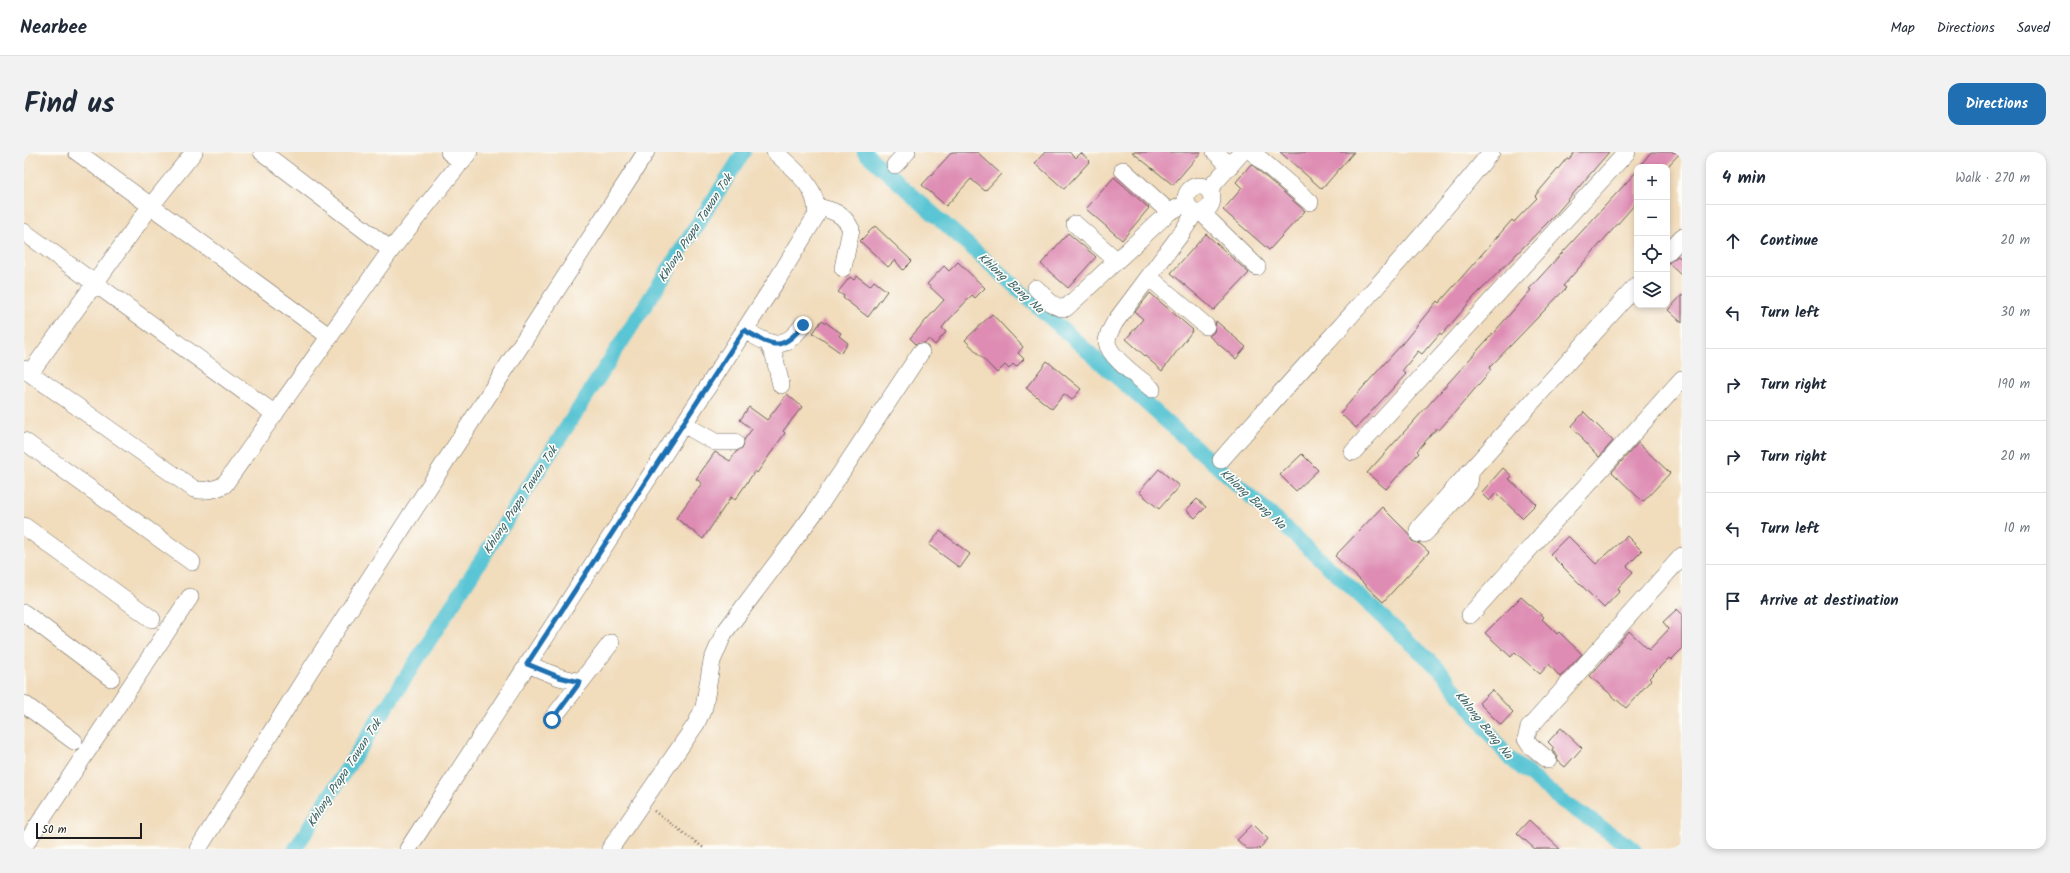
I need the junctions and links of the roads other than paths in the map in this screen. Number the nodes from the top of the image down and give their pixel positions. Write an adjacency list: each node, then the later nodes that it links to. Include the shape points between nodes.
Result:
1 (77, 152): 17 (street)
2 (194, 152): 17 (street)
3 (262, 152): 24 (street)
4 (646, 152): 66 (street, via 313,665)
5 (775, 152): 18 (street, via 802,178 810,189)
6 (907, 152): 13 (street)
7 (1215, 152): 14 (street)
8 (1242, 152): 14 (street)
9 (1252, 152): 16 (street)
10 (1491, 152): 48 (street, via 1397,264)
11 (1627, 152): 47 (street)
12 (460, 155): 24 (street)
13 (895, 165)
14 (1230, 166): 19 (street, via 1209,189 1213,200 1207,210)
15 (1123, 170): 20 (street)
16 (1310, 202)
17 (150, 207): 30 (street); 36 (street)
18 (817, 207): 28 (street, via 842,215 852,229); 35 (street, via 816,216)
19 (1194, 209): 20 (street); 27 (street); 29 (street)
20 (1169, 212): 26 (street)
21 (1076, 224): 26 (street)
22 (24, 232): 30 (street)
23 (1682, 236): 25 (street)
24 (391, 250): 36 (street)
25 (1670, 250)
26 (1116, 260): 31 (street, via 1096,282 1066,308 1055,306)
27 (1257, 267)
28 (843, 268)
29 (1149, 277): 34 (street); 42 (street, via 1115,322 1107,341 1113,355)
30 (94, 284): 39 (street); 43 (street)
31 (1036, 288)
32 (1634, 288): 49 (street)
33 (803, 325): 37 (street, via 788,342)
34 (1206, 326)
35 (744, 330): 37 (street); 44 (street)
36 (330, 337): 43 (street)
37 (768, 343): 41 (street, via 776,361)
38 (921, 352): 68 (street, via 815,512 724,633 712,661 704,707 696,724)
39 (27, 371): 43 (street, via 194,489 201,491 224,485)
40 (1682, 380): 55 (street)
41 (781, 385)
42 (1152, 389)
43 (275, 414)
44 (683, 424): 46 (street, via 715,442); 58 (street)
45 (24, 442): 52 (street)
46 (735, 442)
47 (1353, 452)
48 (1222, 460)
49 (1471, 470)
50 (24, 526): 56 (street)
51 (1682, 556): 64 (street, via 1530,728 1526,739)
52 (192, 562)
53 (190, 597): 65 (street)
54 (24, 614): 59 (street)
55 (1470, 615)
56 (152, 619)
57 (611, 642): 60 (street)
58 (527, 664): 60 (street, via 559,677); 67 (street)
59 (111, 678)
60 (580, 682): 62 (street)
61 (24, 704): 63 (street)
62 (552, 720)
63 (74, 741)
64 (1548, 760)
65 (24, 846)
66 (198, 849)
67 (408, 849)
68 (610, 849)

